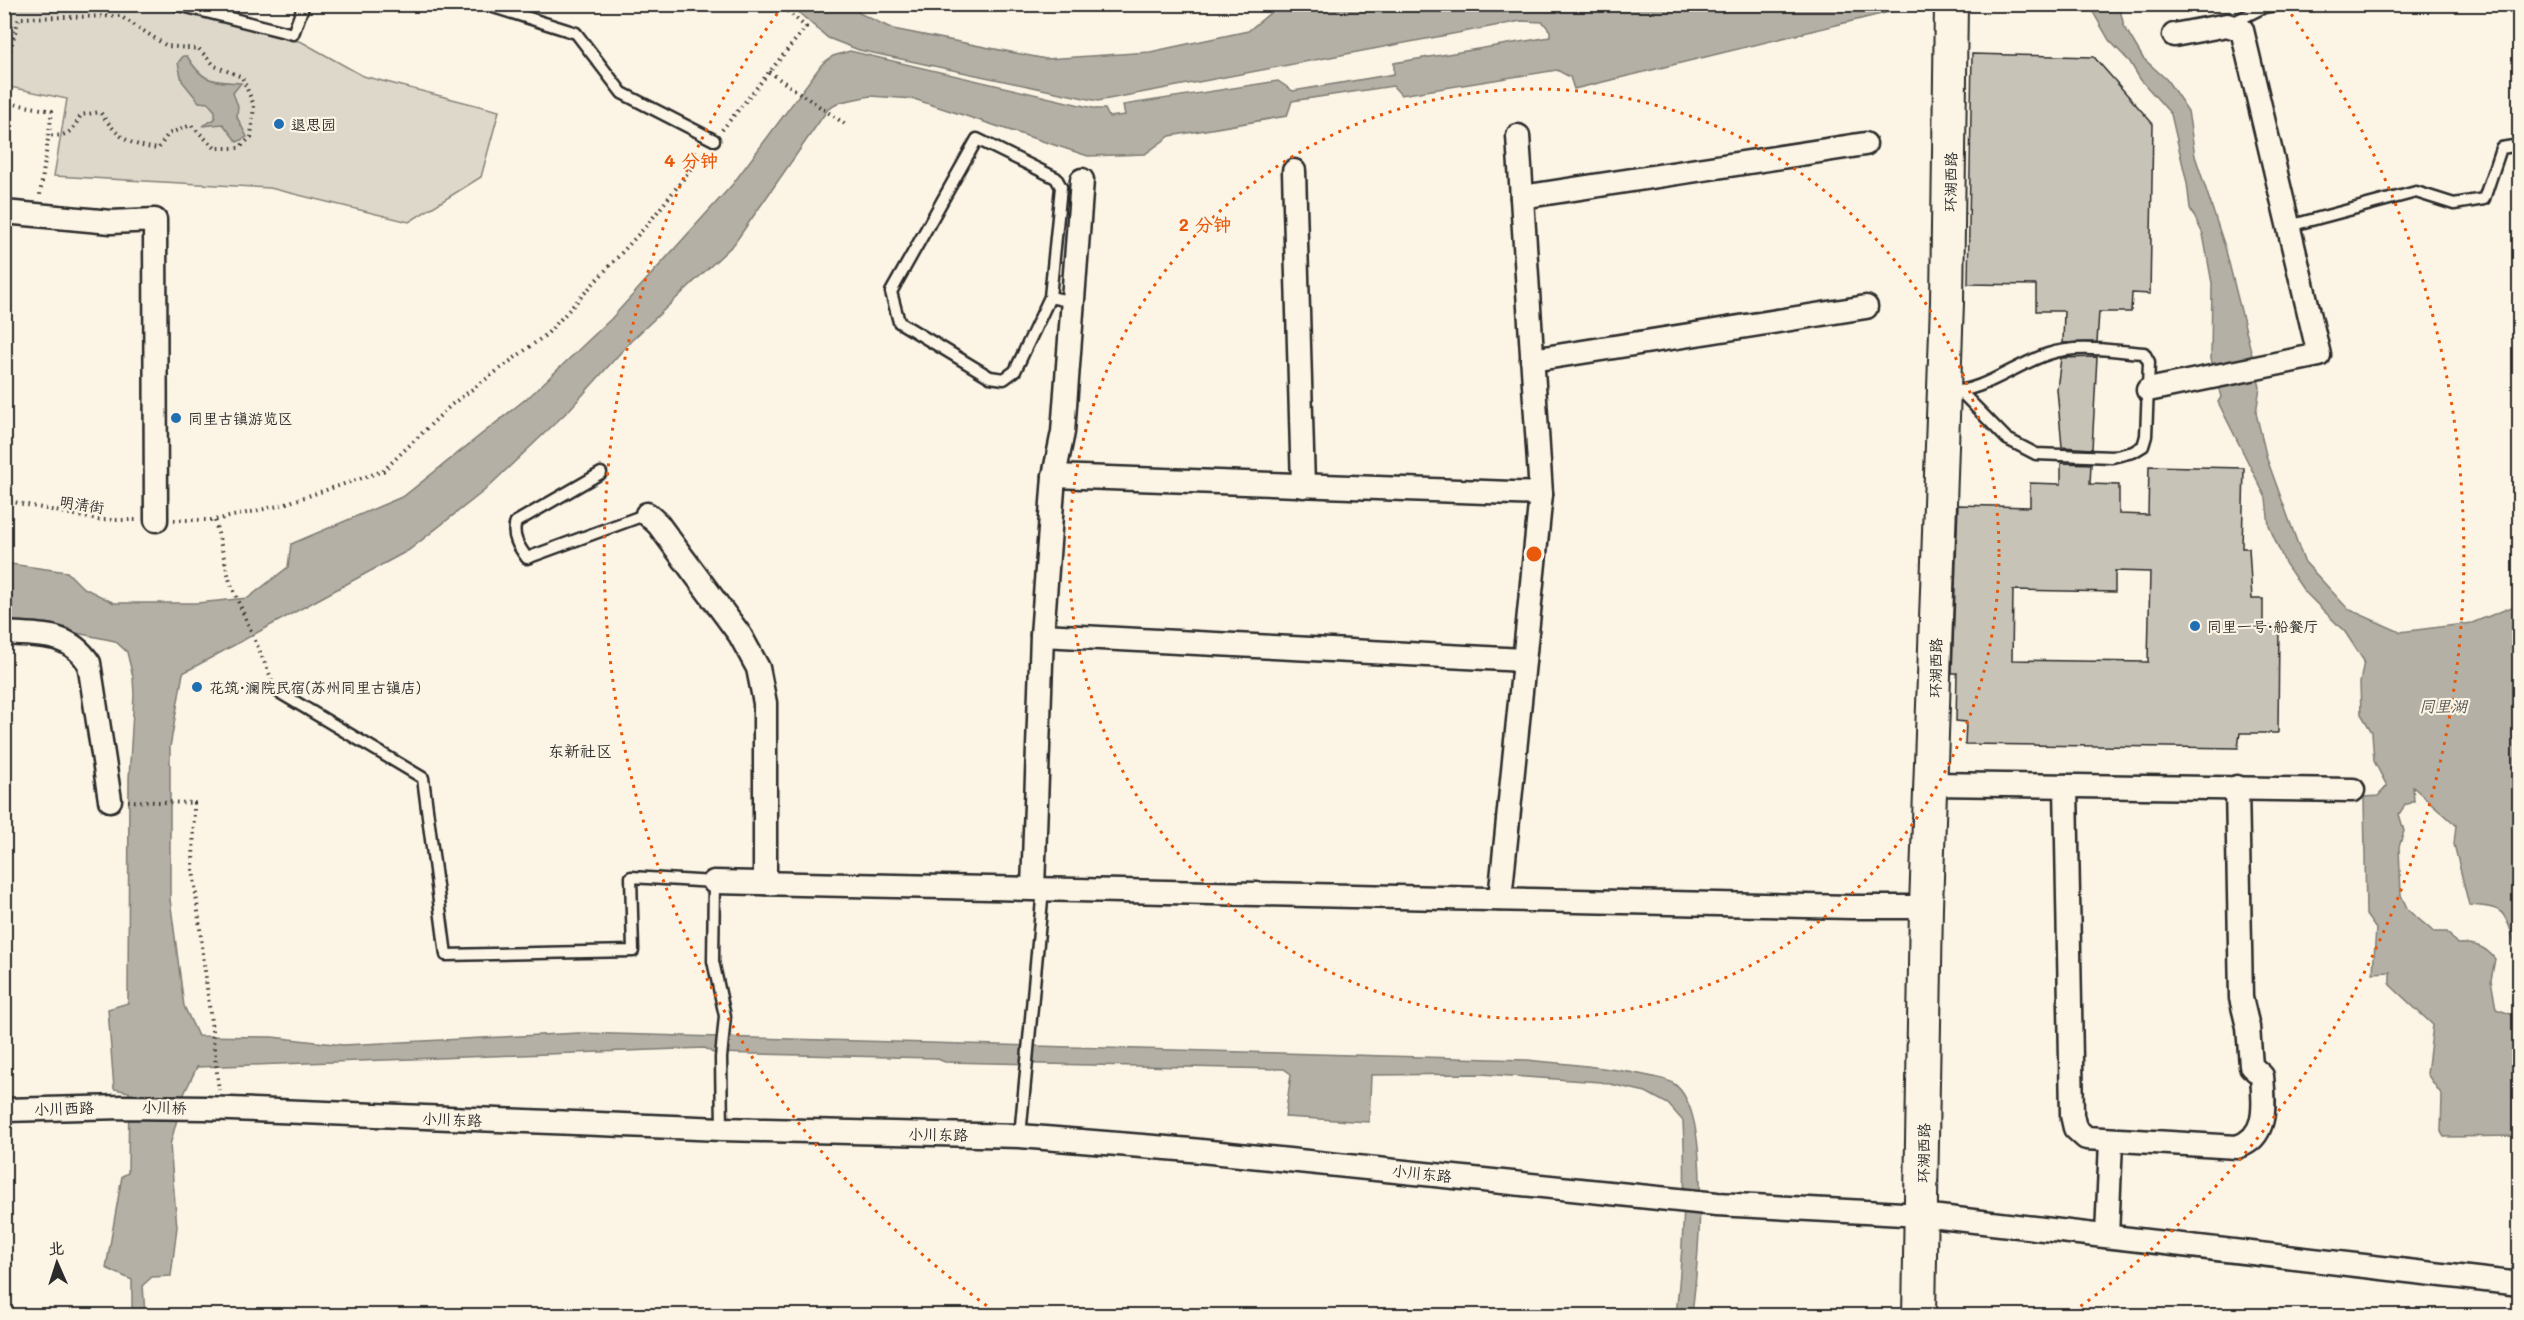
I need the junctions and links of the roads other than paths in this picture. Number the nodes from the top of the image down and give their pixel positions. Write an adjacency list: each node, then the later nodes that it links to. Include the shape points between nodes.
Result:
1 (175, 4): 2 (lane, via 293,34)
2 (304, 4)
3 (484, 4): 9 (lane, via 576,33 622,93)
4 (2281, 4): 6 (lane, via 2264,7)
5 (1951, 12): 22 (main road, 环湖西路)
6 (2227, 25): 7 (street); 16 (street, via 2242,30)
7 (2174, 35)
8 (1518, 136): 14 (street)
9 (714, 140)
10 (1864, 144): 14 (street)
11 (2520, 145): 16 (lane, via 2501,148 2484,199 2454,204 2416,192)
12 (1294, 171): 25 (street)
13 (1082, 180): 18 (street)
14 (1521, 197): 20 (street)
15 (4, 212): 28 (street, via 111,222 155,220)
16 (2289, 226): 21 (street, via 2319,355)
17 (1050, 297): 17 (lane, via 1061,187 1056,178 977,139 891,292 899,322 990,377 1004,379 1014,371); 18 (lane)
18 (1073, 302): 24 (street, via 1063,432)
19 (1866, 307): 20 (street)
20 (1532, 360): 26 (street)
21 (2148, 390): 22 (lane, via 2149,362 2144,353 2069,349); 22 (lane, via 2143,446 2112,457 2036,454 2007,439)
22 (1952, 392): 33 (main road, 环湖西路)
23 (601, 473): 27 (lane, via 516,522 513,531 527,558)
24 (1054, 476): 25 (street); 30 (street)
25 (1303, 486): 26 (street)
26 (1541, 494): 31 (street)
27 (646, 514): 39 (street, via 658,524 733,626 758,668 765,703)
28 (156, 520)
29 (4, 633): 37 (street, via 64,639 80,649 88,663)
30 (1042, 635): 31 (street); 40 (street)
31 (1524, 660): 41 (street)
32 (277, 691): 38 (lane, via 423,778 446,955 633,951 632,877)
33 (1932, 784): 34 (street); 42 (main road, 环湖西路)
34 (2066, 786): 35 (street); 48 (street, via 2072,1115 2075,1128 2086,1138)
35 (2236, 787): 36 (street); 48 (street, via 2241,998 2251,1066 2262,1076 2261,1128 2248,1143 2237,1147)
36 (2353, 790)
37 (110, 800)
38 (714, 882): 39 (street); 46 (lane, via 713,962 725,1016)
39 (765, 883): 40 (street)
40 (1038, 888): 41 (street); 47 (lane, via 1032,1025)
41 (1500, 899): 42 (street)
42 (1926, 907): 49 (main road, 环湖西路)
43 (123, 1107): 44 (street, 小川桥); 45 (street, 小川西路)
44 (213, 1108): 46 (street, 小川东路)
45 (4, 1110)
46 (722, 1130): 47 (street, 小川东路)
47 (1020, 1136): 49 (street, 小川东路, via 1718,1204)
48 (2111, 1141): 50 (street)
49 (1922, 1215): 50 (street, 小川东路); 52 (main road, 环湖西路)
50 (2107, 1236): 51 (street, 小川东路)
51 (2520, 1284)
52 (1919, 1316)

